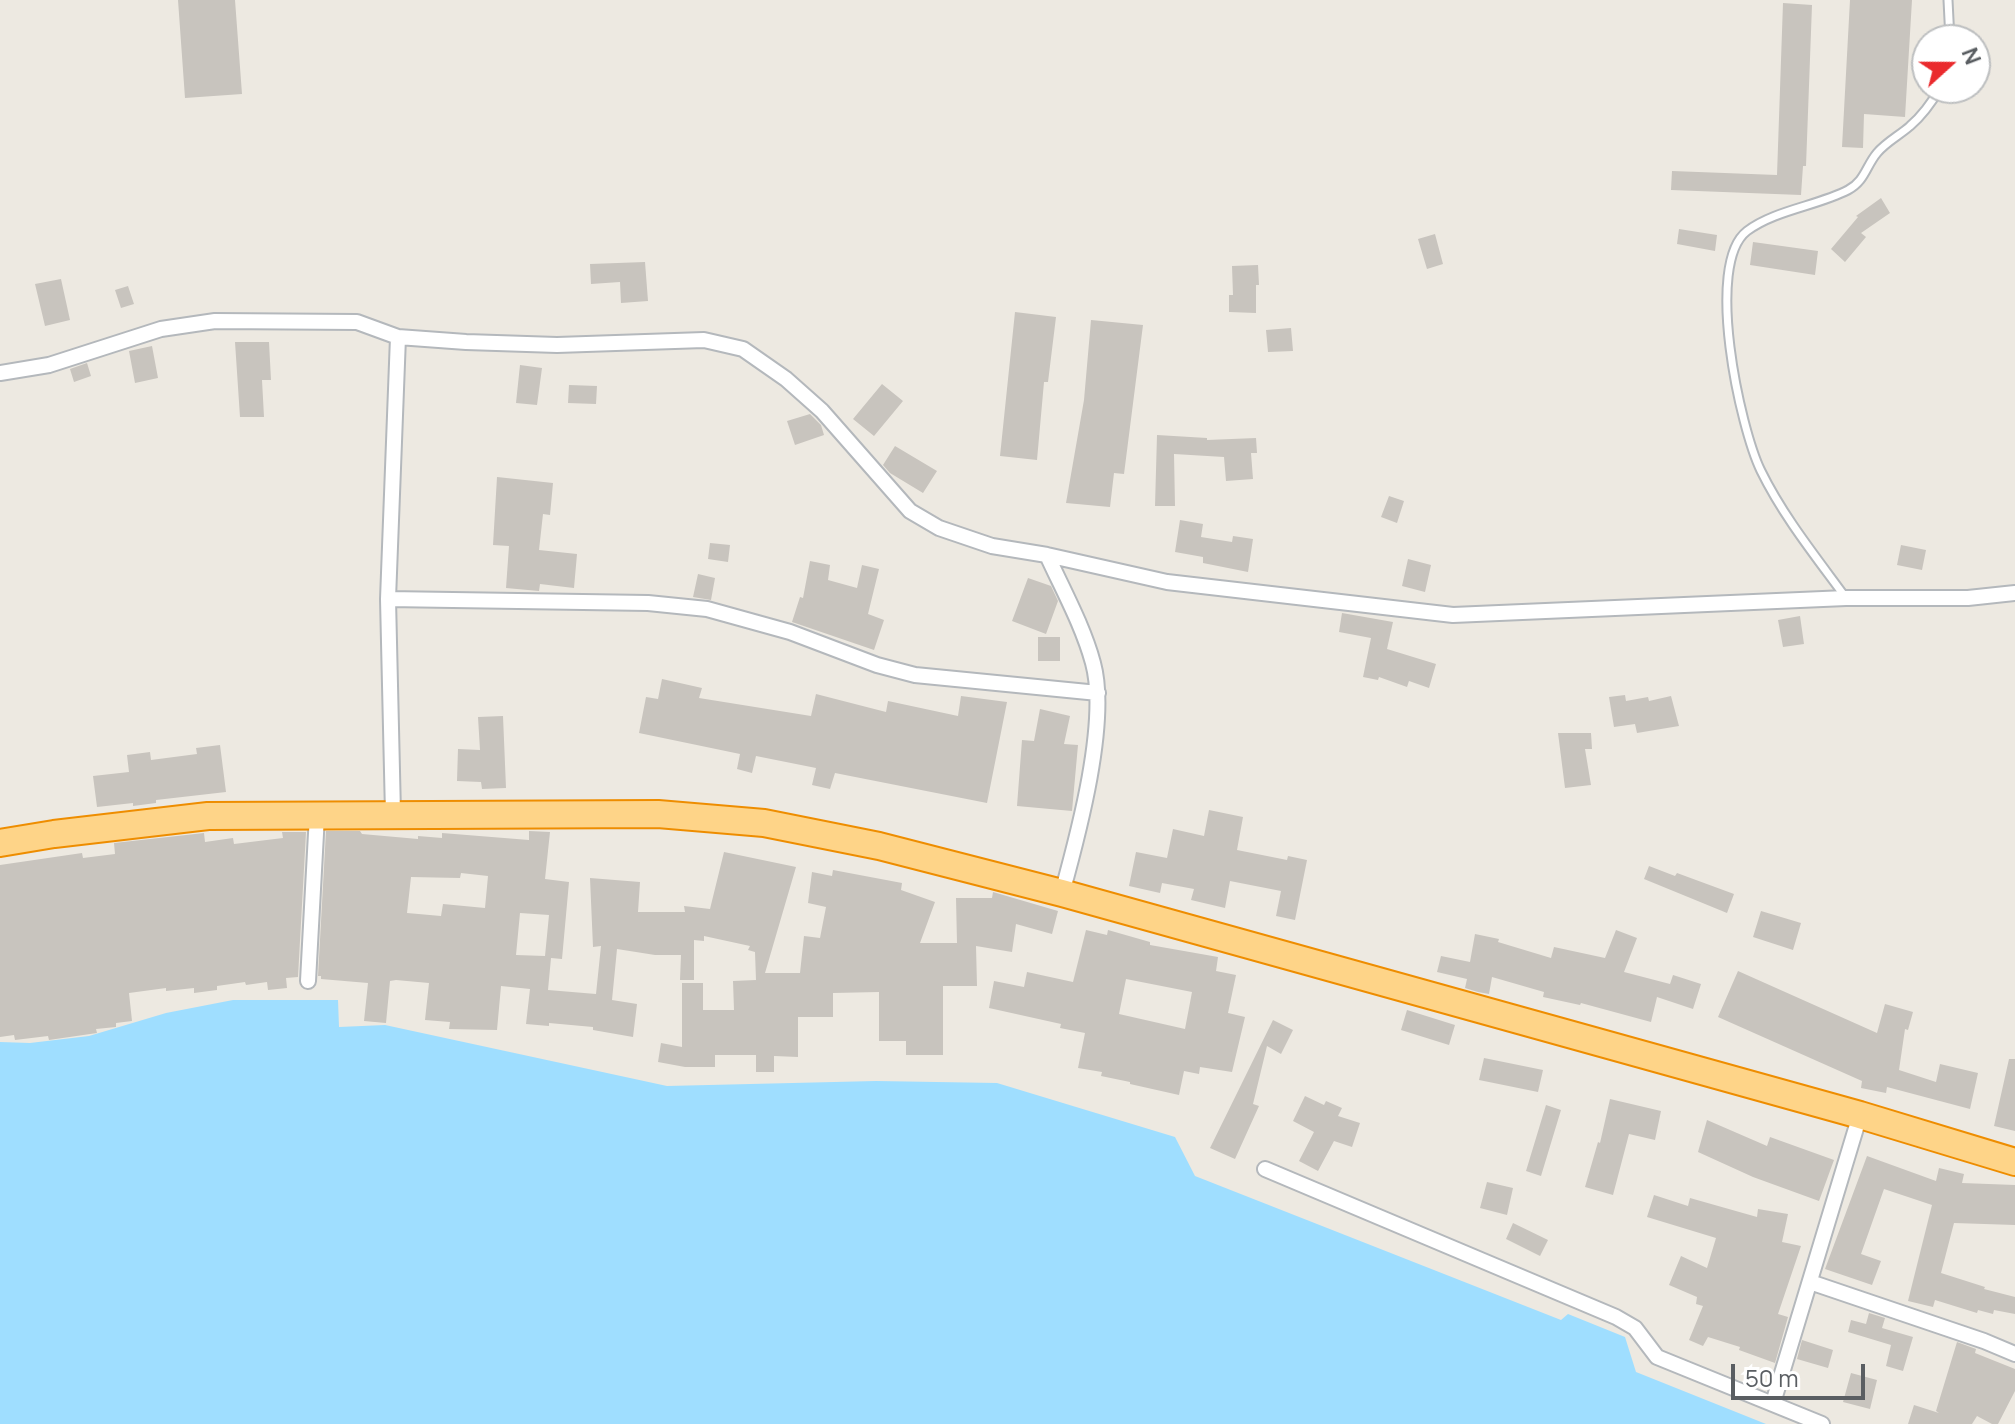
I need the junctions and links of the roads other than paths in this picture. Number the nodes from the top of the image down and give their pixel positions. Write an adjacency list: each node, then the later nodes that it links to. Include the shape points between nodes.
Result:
1 (1948, 0): 2 (lane)
2 (1949, 24)
3 (1931, 104): 8 (lane, via 1878,150 1861,183 1759,223 1734,245 1729,263 1726,322 1746,430 1760,470)
4 (398, 337): 5 (street, via 357,322 215,321 161,329 49,365); 6 (street, via 557,345 704,340 743,349 822,411 910,511 939,528 992,546); 9 (street)
5 (0, 373)
6 (1047, 555): 8 (street, via 1167,582 1453,615); 10 (street, via 1093,663)
7 (2015, 593): 8 (street)
8 (1846, 598)
9 (388, 599): 10 (street, via 648,603 707,609 915,675); 11 (street)
10 (1098, 693): 14 (street, via 1080,829)
11 (393, 814): 12 (highway); 14 (highway, via 658,814 764,823)
12 (317, 815): 13 (highway, via 208,816); 15 (street)
13 (0, 843)
14 (1062, 893): 16 (highway)
15 (308, 981)
16 (1860, 1115): 17 (highway); 19 (street)
17 (2015, 1162)
18 (1265, 1169): 21 (street, via 1616,1317 1635,1328 1657,1357)
19 (1810, 1282): 20 (street); 21 (street)
20 (2015, 1354)
21 (1773, 1403): 22 (street)
22 (1822, 1424)

